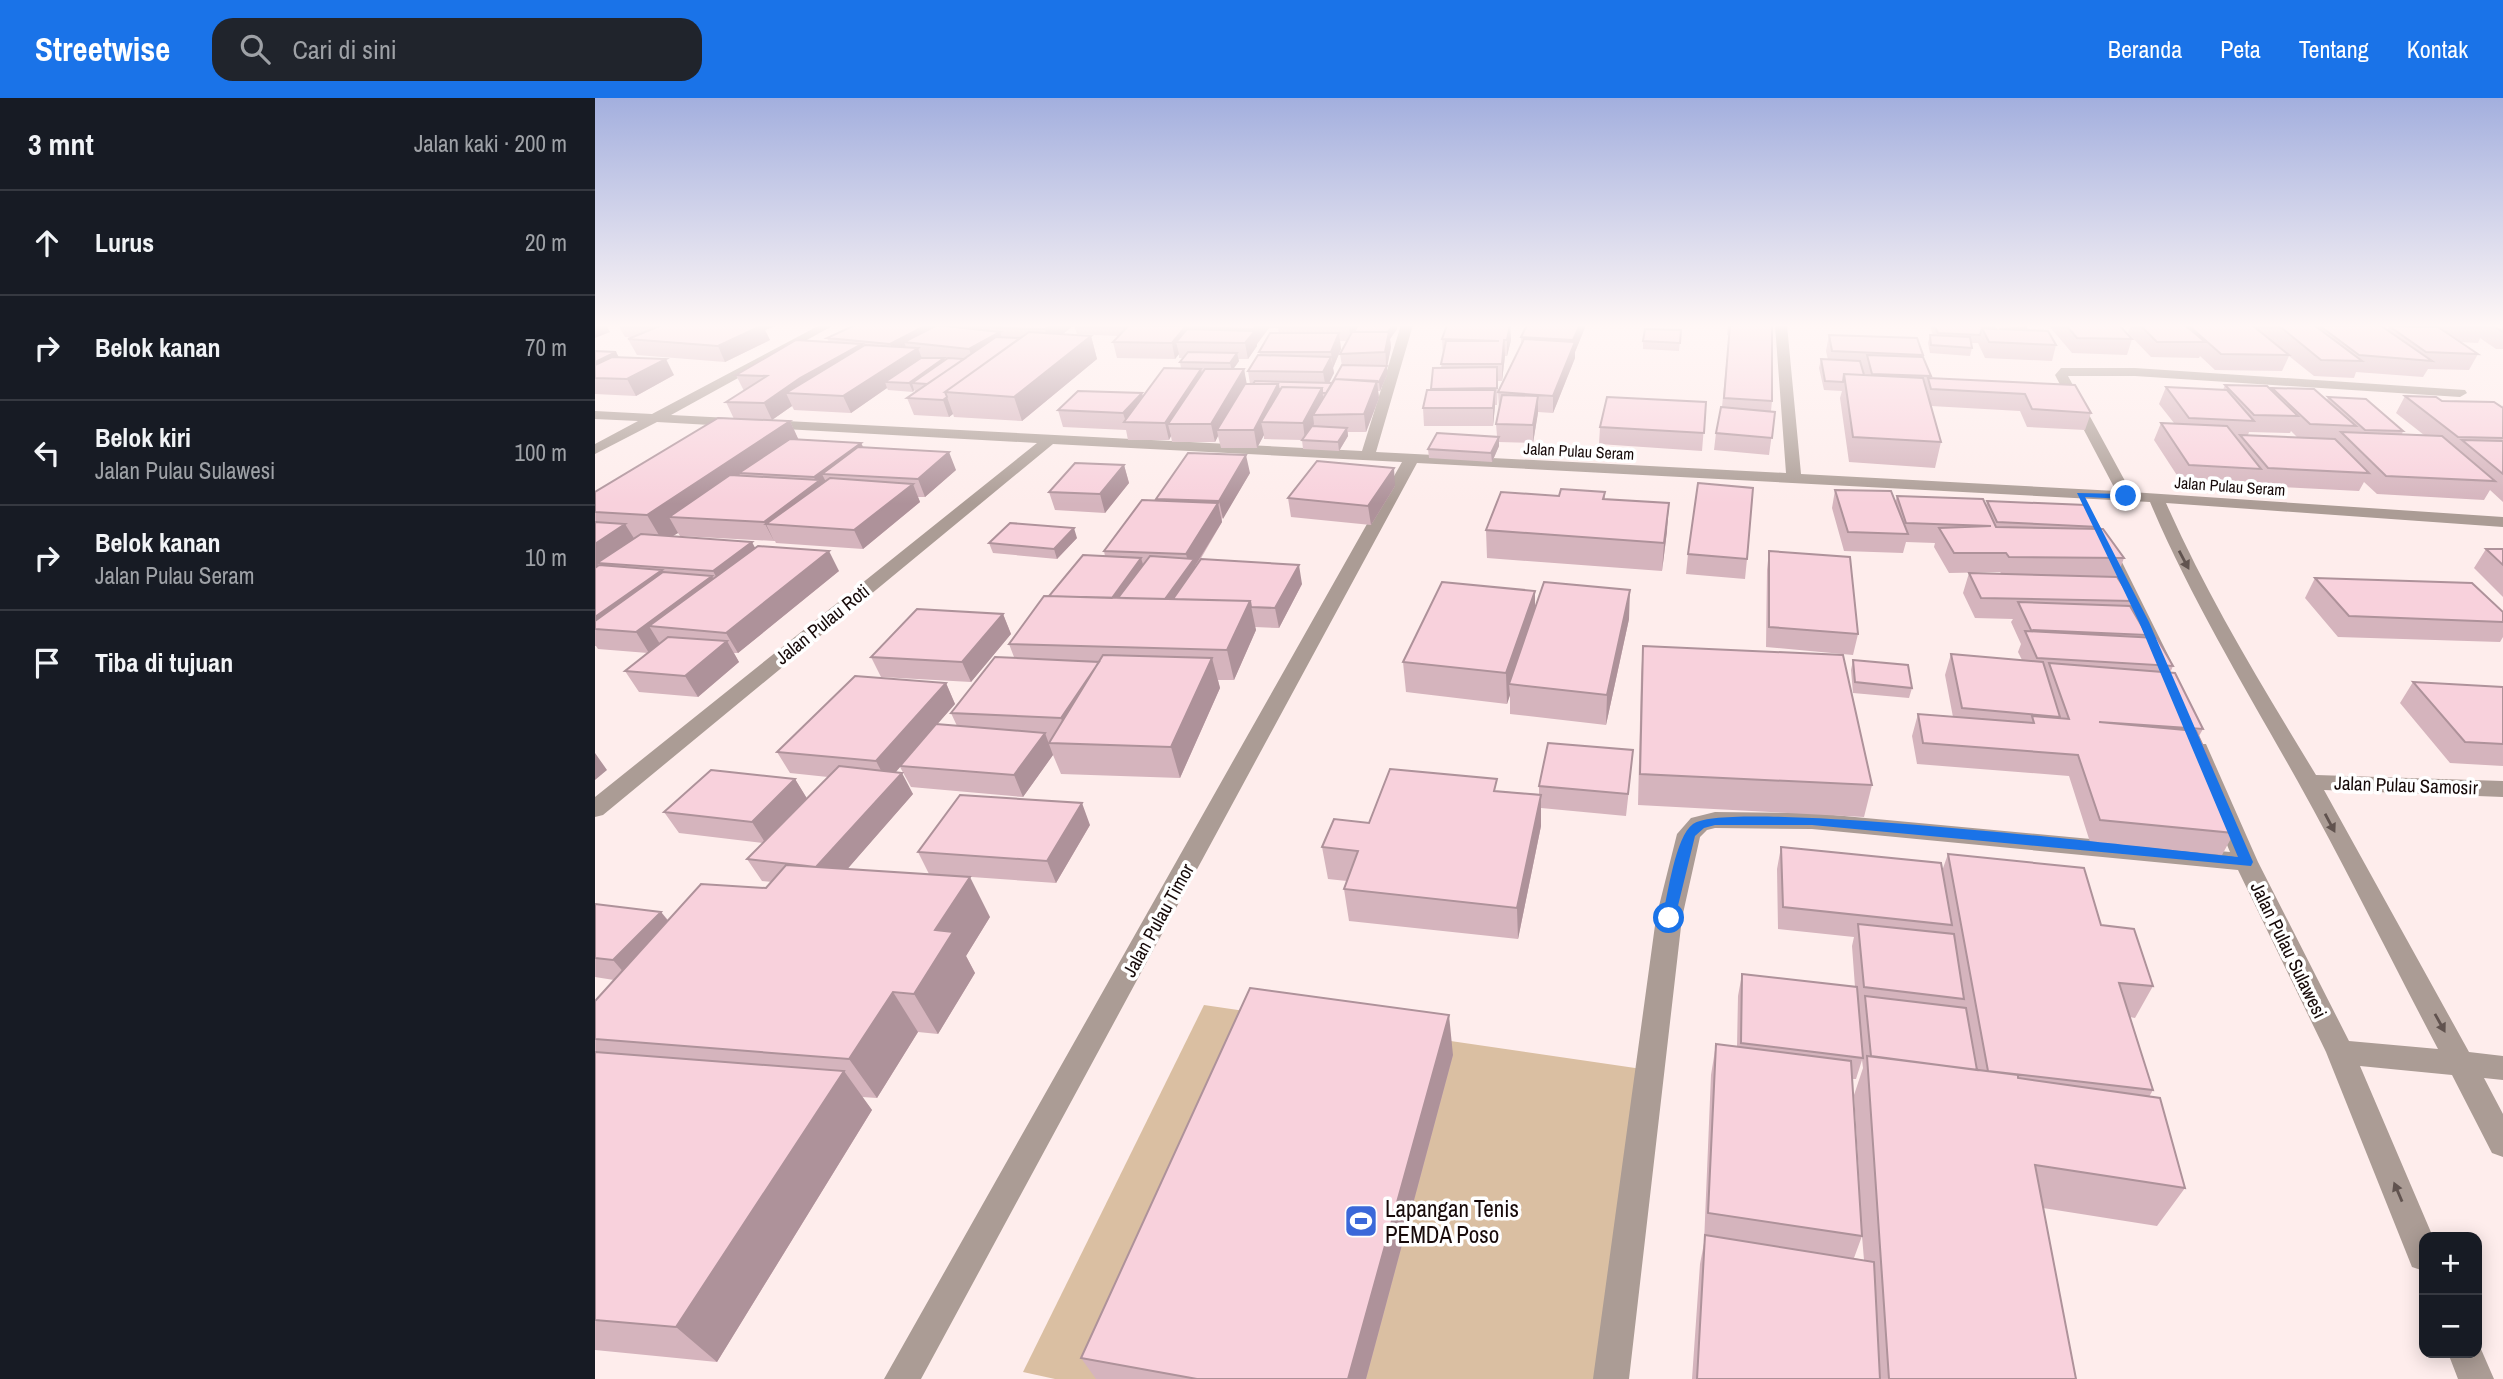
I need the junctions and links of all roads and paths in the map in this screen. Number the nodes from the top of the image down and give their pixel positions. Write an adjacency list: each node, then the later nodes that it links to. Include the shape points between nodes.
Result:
1 (719, 385): 8 (street)
2 (1389, 385): 11 (street)
3 (1786, 385): 13 (street)
4 (2065, 385): 15 (street)
5 (2333, 385): 6 (street)
6 (2460, 393)
7 (595, 415): 8 (street, Jalan Pulau Seram)
8 (654, 420): 9 (street, Jalan Pulau Seram); 10 (street)
9 (1050, 439): 11 (street, Jalan Pulau Seram); 22 (street, Jalan Pulau Roti)
10 (595, 450)
11 (1368, 456): 12 (street, Jalan Pulau Seram)
12 (1411, 460): 13 (street, Jalan Pulau Seram); 30 (street, Jalan Pulau Timor)
13 (1794, 480): 14 (street, Jalan Pulau Seram)
14 (2080, 495): 15 (street, Jalan Pulau Seram); 18 (street)
15 (2126, 496): 16 (street, Jalan Pulau Seram)
16 (2156, 498): 17 (street, Jalan Pulau Seram); 20 (street, one-way to 20, via 2236,658)
17 (2503, 522)
18 (2171, 686)
19 (2187, 723): 23 (street, Jalan Pulau Sulawesi)
20 (2309, 782): 21 (street, Jalan Pulau Samosir); 25 (street, one-way to 25)
21 (2503, 789)
22 (595, 809)
23 (2246, 862): 24 (street, Jalan Pulau Sulawesi); 31 (street, via 1812,821 1715,820 1699,824 1689,834 1669,918)
24 (2340, 1052): 25 (street); 28 (street, Jalan Pulau Sulawesi, one-way to 24)
25 (2463, 1065): 26 (street); 27 (street)
26 (2503, 1068)
27 (2503, 1143)
28 (2419, 1243)
29 (2467, 1358): 32 (street)
30 (902, 1379)
31 (1611, 1379)
32 (2476, 1379)

